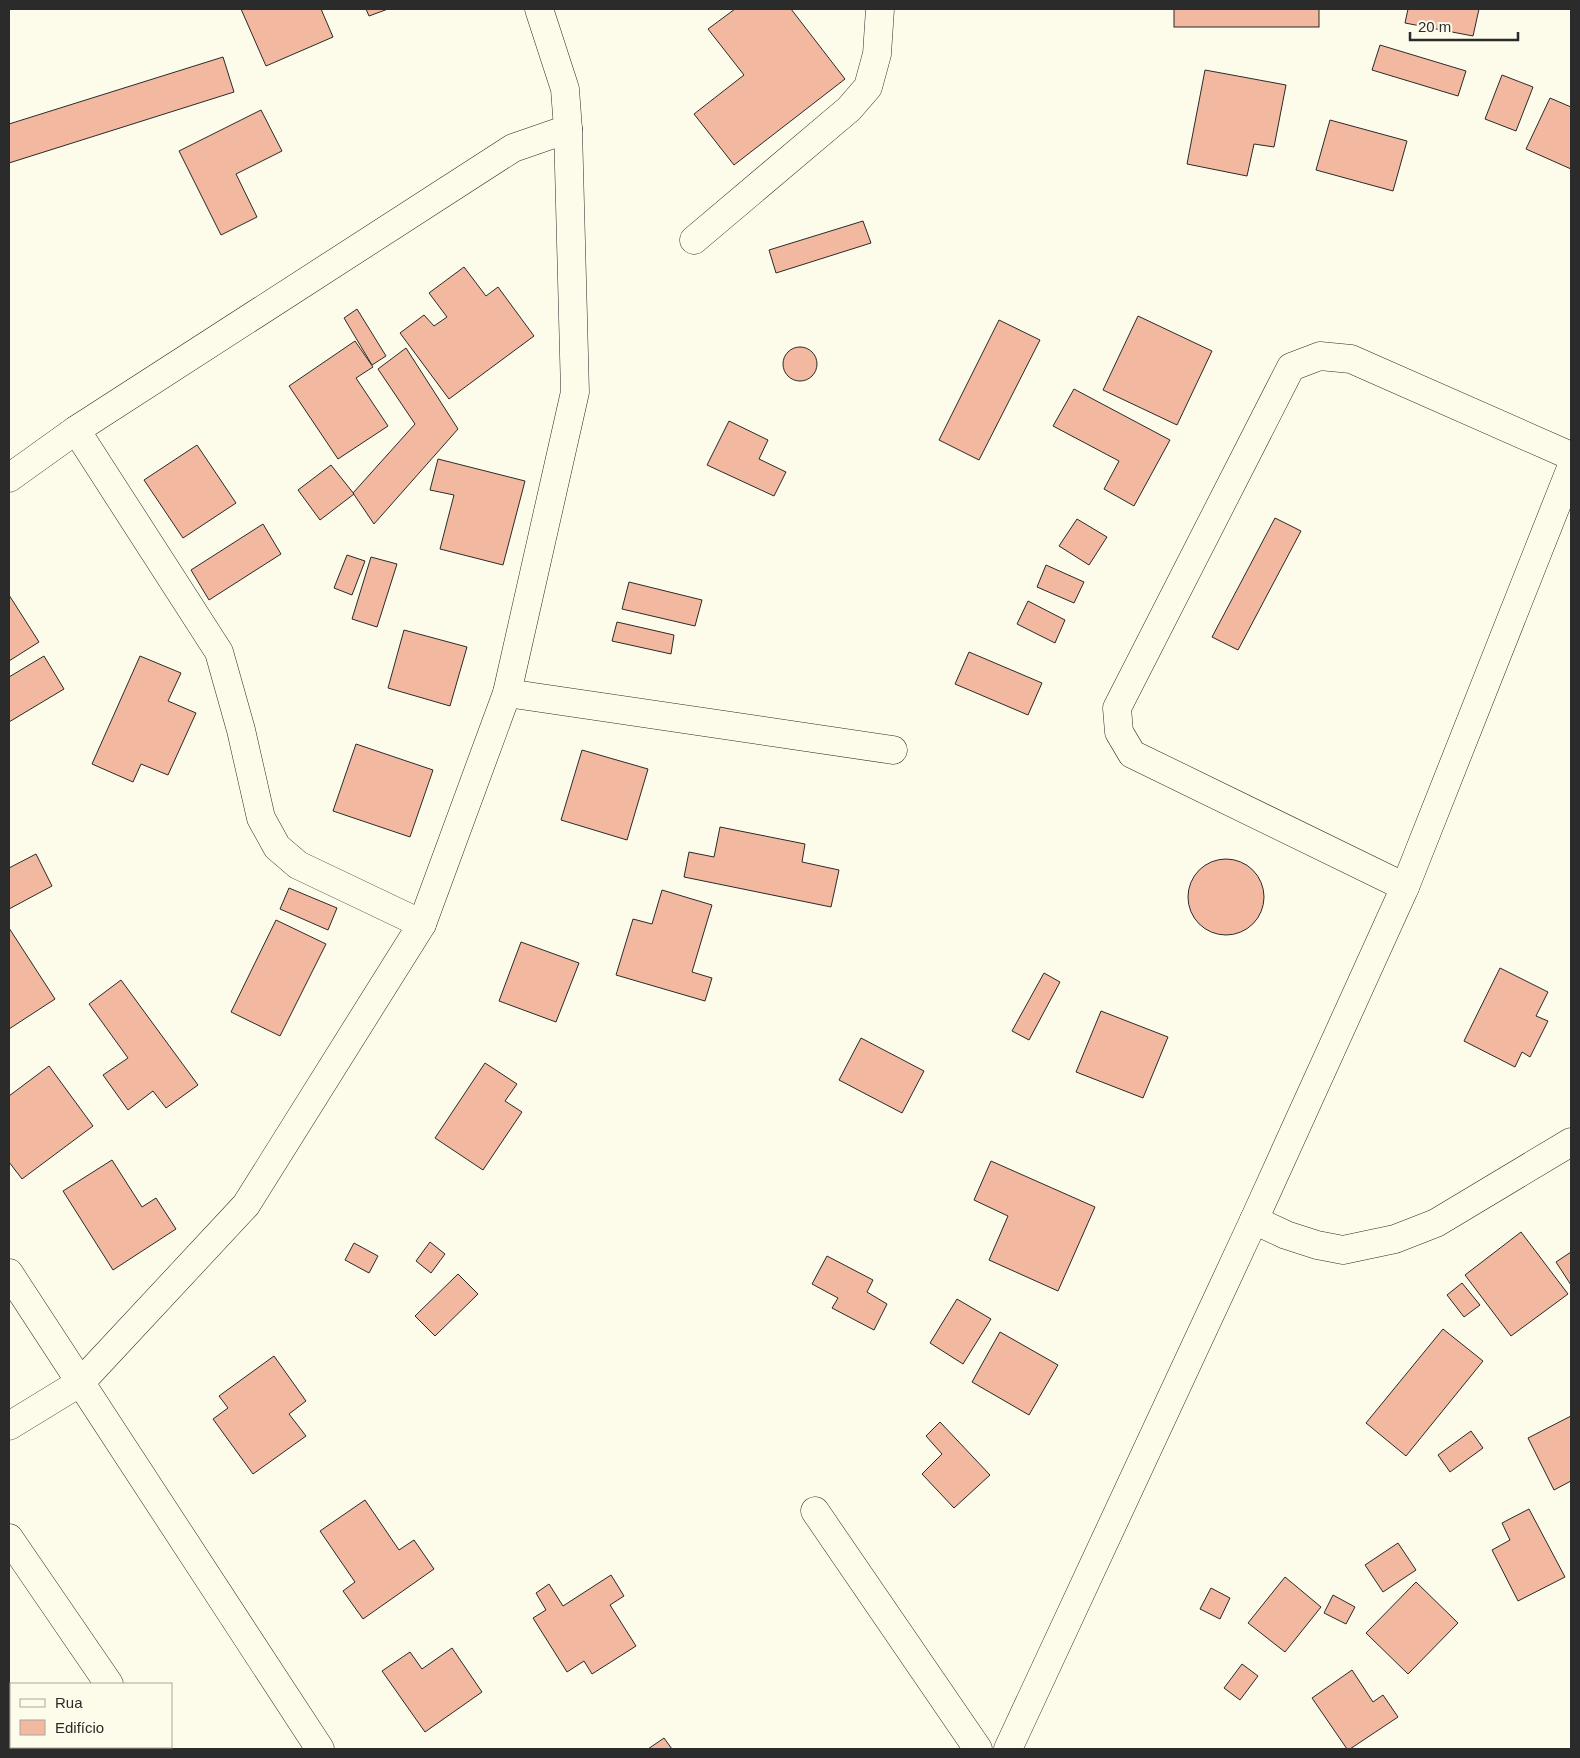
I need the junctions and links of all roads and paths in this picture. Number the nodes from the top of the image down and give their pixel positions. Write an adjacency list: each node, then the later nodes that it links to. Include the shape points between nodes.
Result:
1 (539, 9): 3 (main road, via 565,89)
2 (880, 9): 4 (main road, via 877,54 868,87 849,109)
3 (568, 129): 5 (main road, via 513,148); 8 (main road, via 575,392)
4 (694, 240)
5 (76, 430): 7 (main road); 11 (main road, via 219,652 241,730 260,818 277,847 298,866)
6 (1570, 469): 10 (main road); 10 (main road, via 1351,359 1320,356 1291,367 1116,708 1119,732 1132,754)
7 (9, 478)
8 (508, 693): 9 (main road); 11 (main road)
9 (893, 750)
10 (1405, 888): 13 (main road)
11 (422, 924): 15 (main road, via 246,1205)
12 (1571, 1142): 13 (main road, via 1436,1223 1395,1239 1343,1250 1286,1235)
13 (1254, 1220): 22 (main road)
14 (9, 1273): 15 (main road)
15 (81, 1382): 16 (main road); 20 (main road)
16 (9, 1426)
17 (815, 1512): 21 (main road)
18 (9, 1538): 19 (main road)
19 (108, 1683)
20 (320, 1749)
21 (978, 1749)
22 (1008, 1749)

